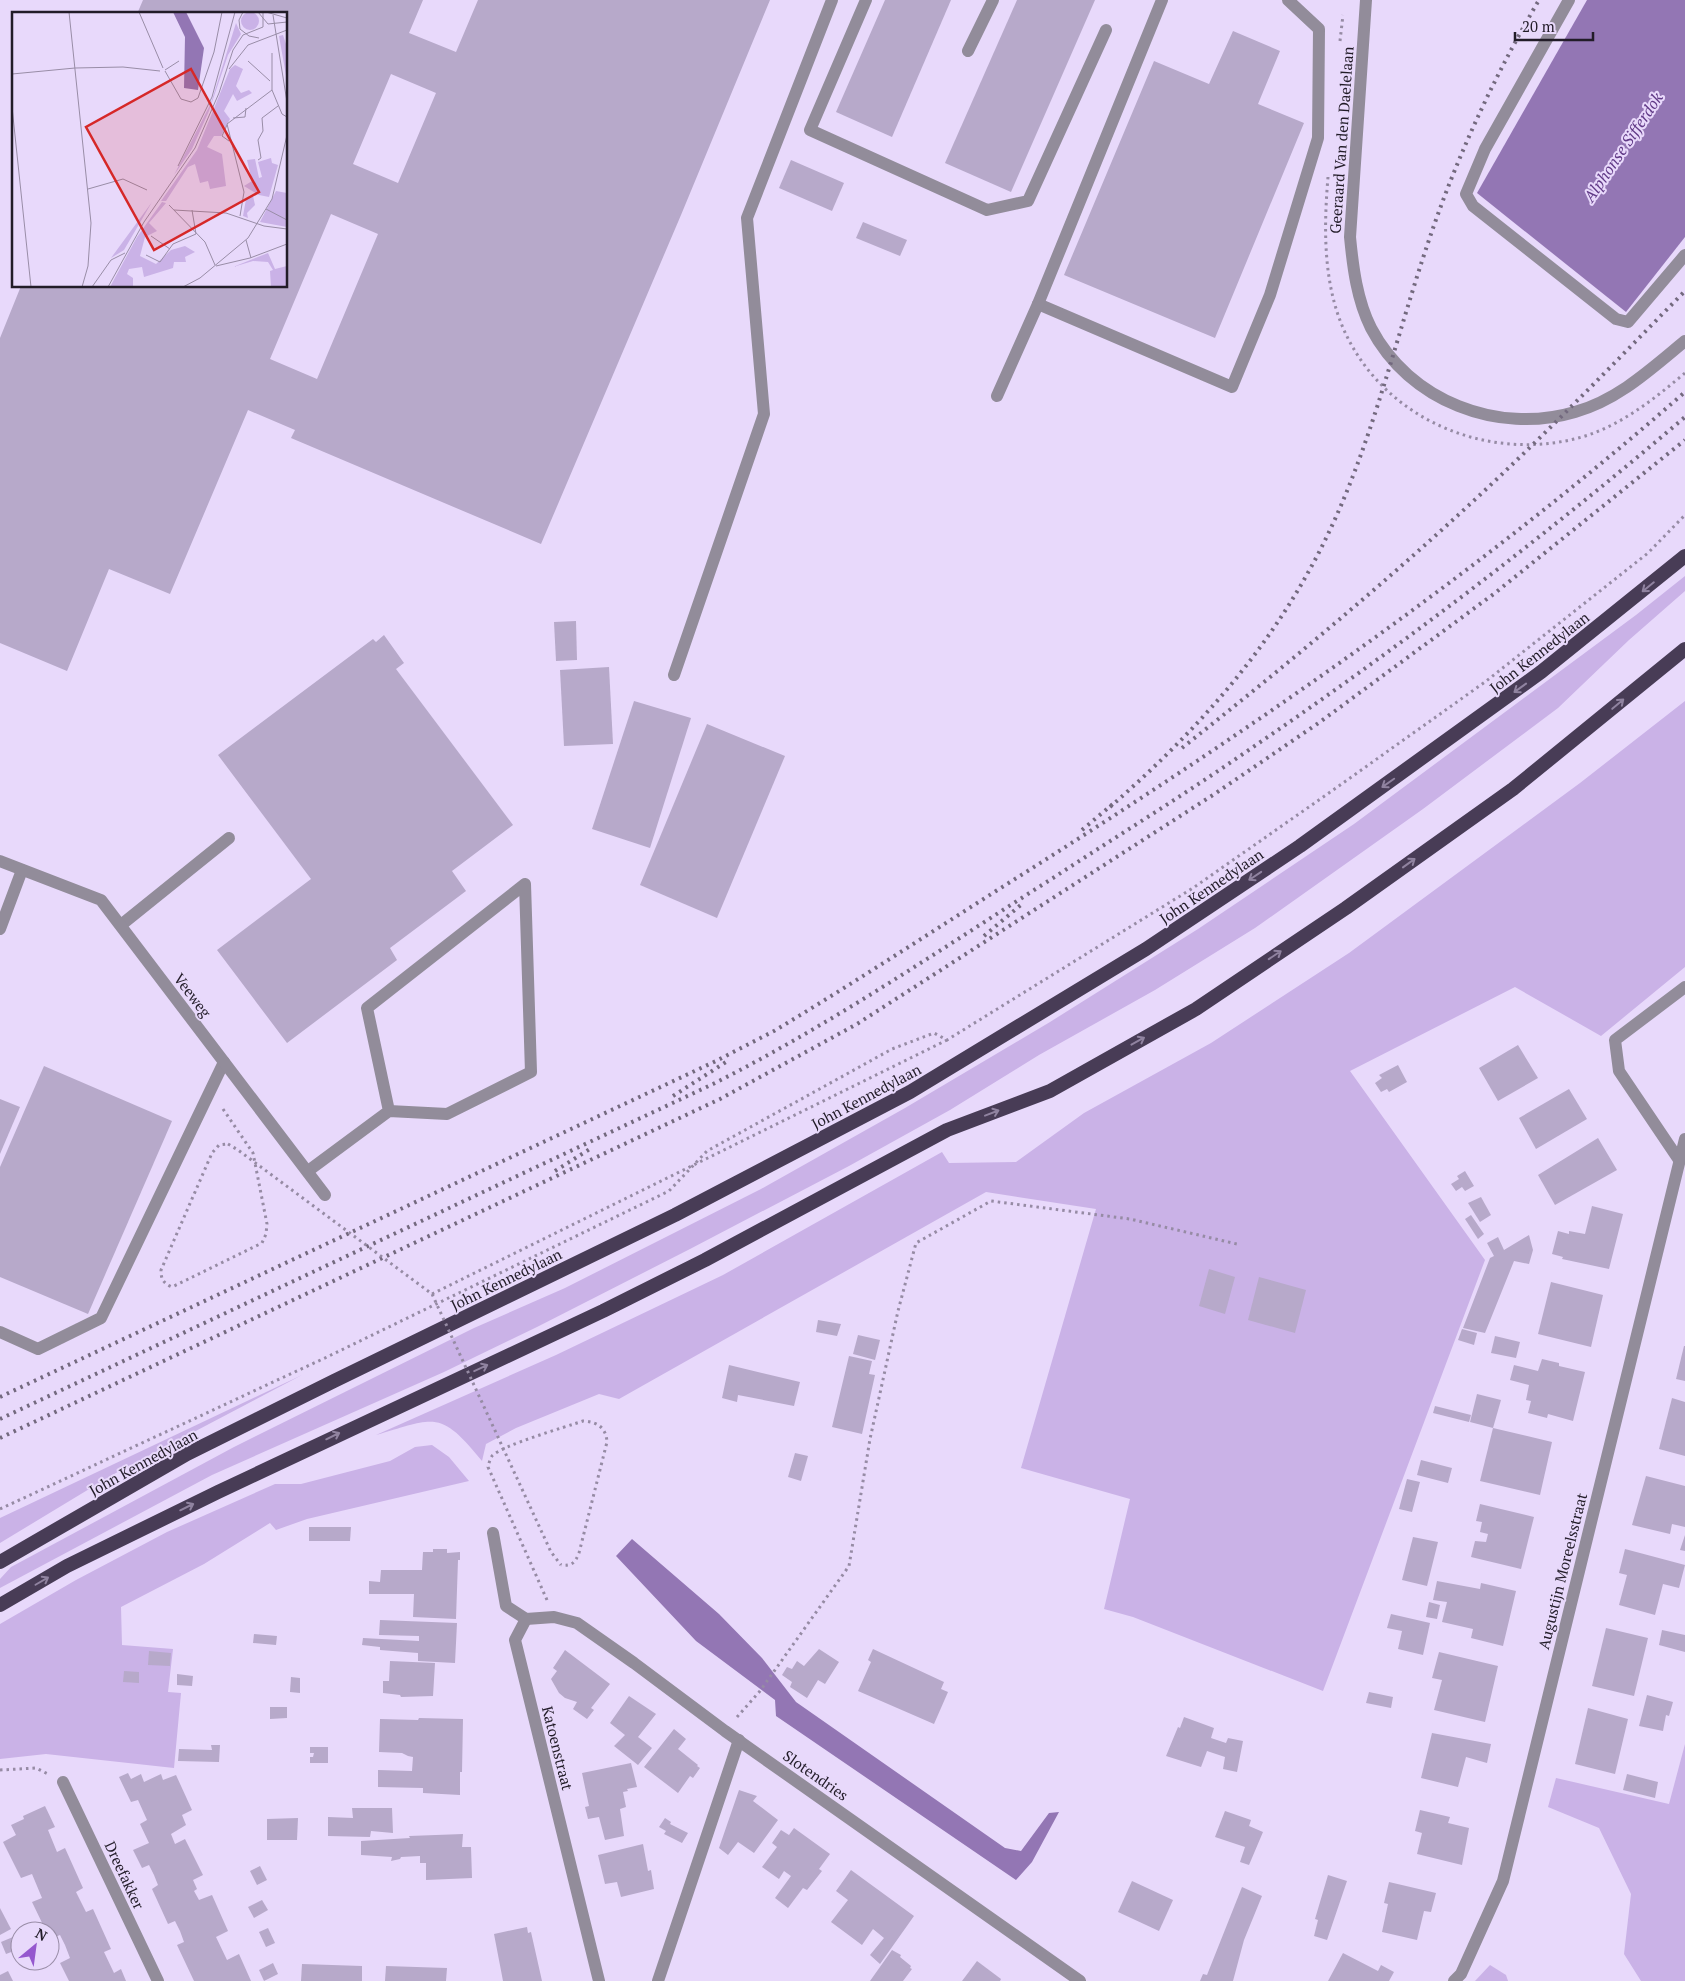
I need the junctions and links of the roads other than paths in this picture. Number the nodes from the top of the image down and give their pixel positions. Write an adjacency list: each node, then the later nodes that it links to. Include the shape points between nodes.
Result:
1 (832, 0): 16 (street, via 747,218 764,414)
2 (866, 0): 8 (street, via 810,130 987,210 1028,201)
3 (993, 0): 9 (street)
4 (1162, 0): 11 (street)
5 (1288, 0): 11 (street, via 1319,29 1318,138 1270,295 1232,387)
6 (1366, 0): 12 (street, Geeraard Van den Daelelaan, via 1350,237 1353,268 1364,313 1393,359 1428,390 1462,408 1513,420 1539,420 1576,412 1608,399)
7 (1569, 0): 10 (street, via 1484,149 1466,194 1473,206 1616,319 1628,322)
8 (1106, 30)
9 (968, 51)
10 (1685, 254)
11 (1038, 304): 13 (street)
12 (1685, 341)
13 (996, 396)
14 (1685, 556): 31 (highway, John Kennedylaan, one-way to 31, via 1541,672 1300,846 1146,949 918,1087 675,1215 188,1454)
15 (1685, 649): 32 (highway, one-way to 15, via 67,1566 209,1496 688,1269 947,1130 1050,1091 1196,1009 1346,908 1513,789)
16 (674, 675)
17 (229, 838): 20 (street)
18 (0, 861): 19 (street, Veeweg)
19 (22, 870): 20 (street, Veeweg, via 101,900); 21 (street)
20 (121, 925): 23 (street, Veeweg)
21 (0, 929)
22 (1685, 987): 26 (street, via 1615,1040 1619,1071)
23 (224, 1062): 27 (street, Veeweg); 29 (street, via 101,1318 38,1349)
24 (389, 1111): 24 (street, via 367,1008 525,884 530,1072 446,1114); 27 (street)
25 (1685, 1139): 26 (street, Augustijn Moreelsstraat)
26 (1679, 1160): 40 (street, Augustijn Moreelsstraat, via 1503,1881 1461,1974)
27 (308, 1171): 28 (street, Veeweg)
28 (325, 1195)
29 (0, 1332)
30 (493, 1533): 33 (street, via 506,1606)
31 (0, 1562)
32 (0, 1605)
33 (526, 1619): 34 (street, Slotendries, via 554,1617 577,1623); 37 (street, Katoenstraat, via 515,1640)
34 (739, 1740): 38 (street); 39 (street, Slotendries)
35 (63, 1782): 36 (street, Dreefakker)
36 (158, 1981)
37 (599, 1981)
38 (658, 1981)
39 (1080, 1981)
40 (1454, 1981)

